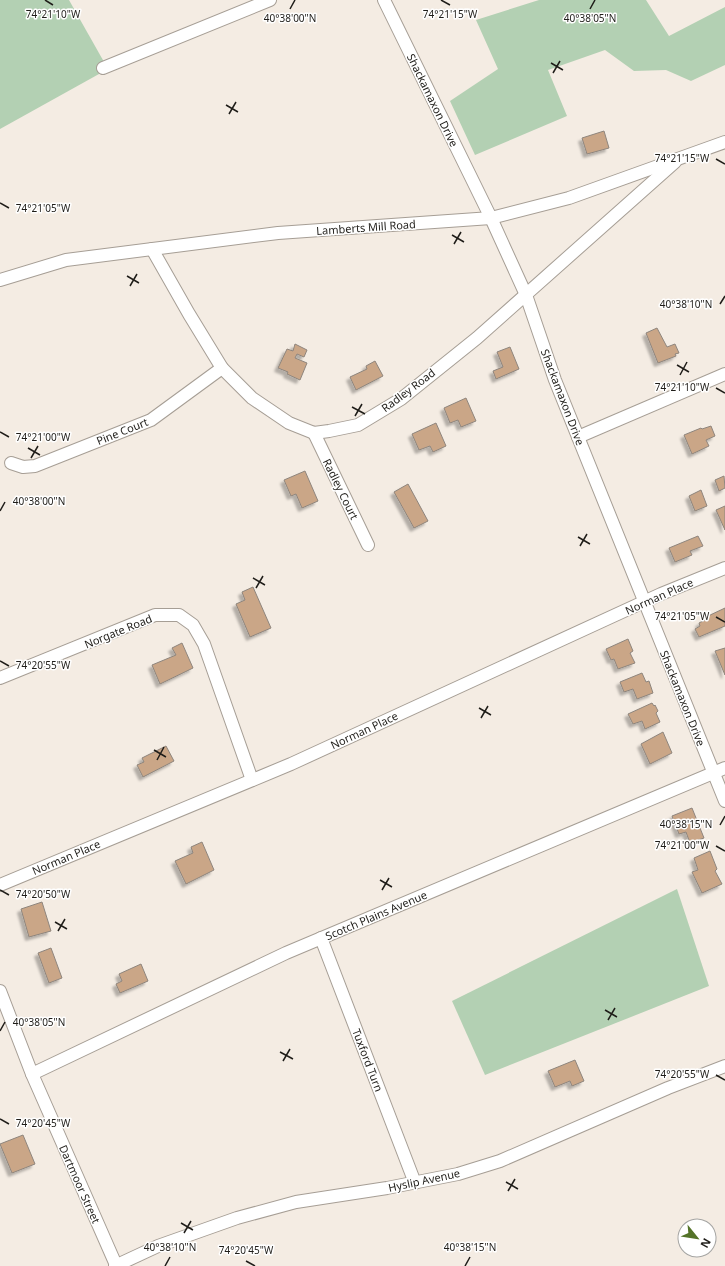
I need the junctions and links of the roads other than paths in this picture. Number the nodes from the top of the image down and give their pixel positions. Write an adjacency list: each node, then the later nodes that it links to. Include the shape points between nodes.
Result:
1 (270, 0): 3 (street)
2 (384, 0): 6 (street, Shackamaxon Drive)
3 (103, 68)
4 (725, 142): 5 (street, Lamberts Mill Road)
5 (680, 158): 6 (street, Lamberts Mill Road, via 569,198); 9 (street, Radley Road)
6 (491, 218): 7 (street, Lamberts Mill Road, via 278,233); 9 (street, Shackamaxon Drive)
7 (152, 249): 8 (street, Lamberts Mill Road, via 66,260); 10 (street)
8 (0, 280)
9 (526, 295): 12 (street, Radley Road, via 401,399 358,425); 13 (street, Shackamaxon Drive)
10 (222, 368): 12 (street, via 252,398 289,422); 14 (street, Pine Court, via 151,420 35,466 23,467)
11 (725, 374): 13 (street)
12 (314, 433): 15 (street, Radley Court)
13 (578, 437): 17 (street, Shackamaxon Drive)
14 (11, 463)
15 (368, 544)
16 (725, 568): 17 (street, Norman Place)
17 (645, 602): 20 (street, Shackamaxon Drive); 21 (street, Norman Place)
18 (0, 678): 21 (street, Norgate Road, via 155,615 179,616 193,625 204,644)
19 (725, 768): 20 (street, Scotch Plains Avenue)
20 (714, 773): 22 (street, Shackamaxon Drive); 24 (street, Scotch Plains Avenue)
21 (252, 780): 23 (street, Norman Place)
22 (725, 801)
23 (0, 885)
24 (321, 938): 27 (street, Scotch Plains Avenue); 28 (street, Tuxford Turn)
25 (0, 991): 27 (street, Dartmoor Street)
26 (725, 1066): 28 (street, Hyslip Avenue, via 500,1161 458,1174)
27 (32, 1074): 29 (street, Dartmoor Street)
28 (415, 1183): 29 (street, Hyslip Avenue, via 296,1202 237,1218 158,1246)
29 (115, 1266)

